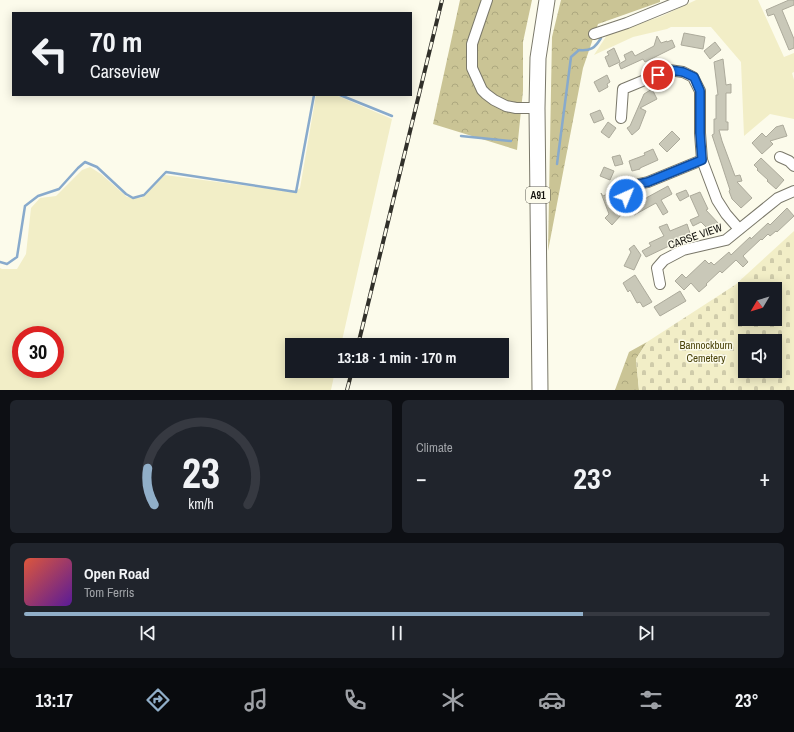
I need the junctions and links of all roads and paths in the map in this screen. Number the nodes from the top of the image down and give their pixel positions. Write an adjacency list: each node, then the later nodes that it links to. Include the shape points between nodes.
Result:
1 (487, 0): 5 (street, via 472,44 472,68 482,90 506,106)
2 (547, 0): 5 (main road, A91, via 538,58)
3 (683, 0): 4 (street)
4 (594, 34)
5 (537, 108): 14 (main road, A91)
6 (621, 118): 8 (street, via 623,89 670,70 694,77 700,91)
7 (780, 158): 9 (street)
8 (702, 160): 10 (street, via 648,182); 12 (street, via 717,200)
9 (794, 166)
10 (625, 188)
11 (794, 191): 12 (street, CARSE VIEW, via 778,198)
12 (739, 229): 13 (street, CARSE VIEW, via 726,240 683,250 664,260 656,268)
13 (660, 284)
14 (540, 390)

